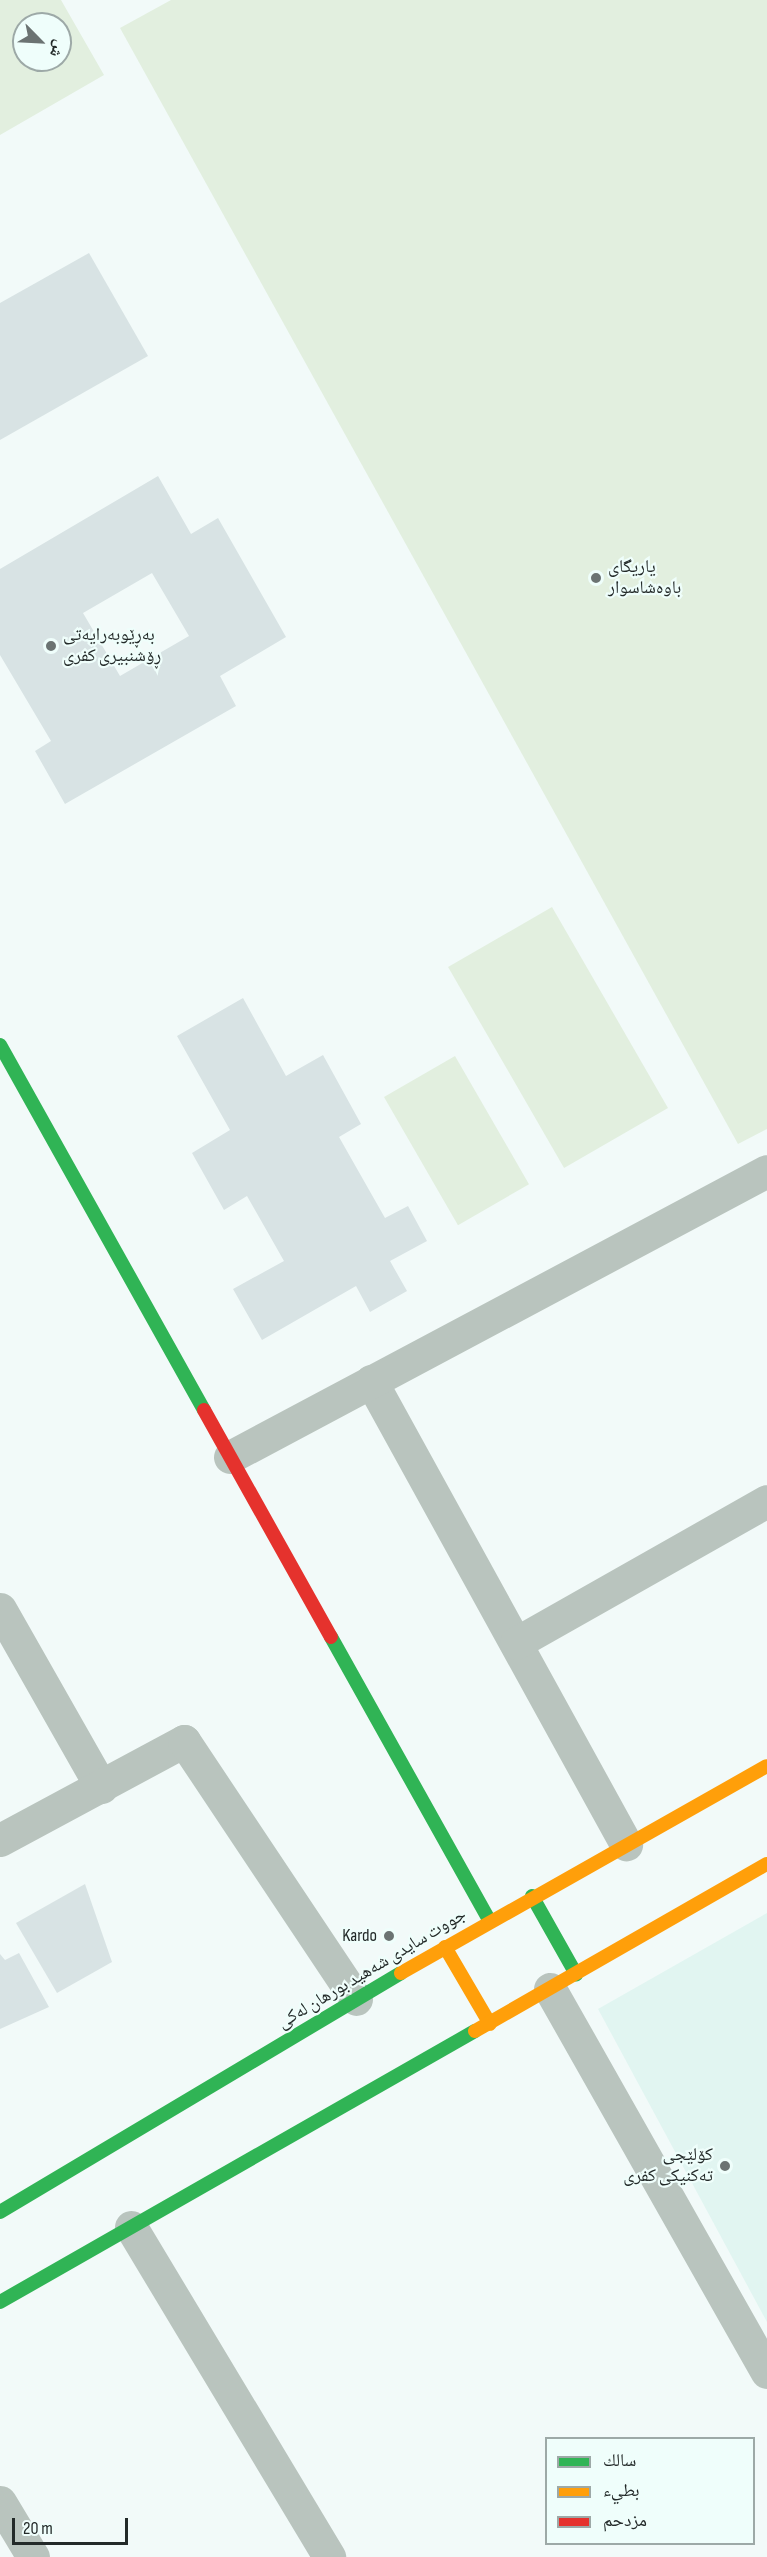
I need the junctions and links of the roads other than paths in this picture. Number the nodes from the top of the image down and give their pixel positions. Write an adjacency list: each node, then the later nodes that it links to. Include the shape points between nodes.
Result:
1 (0, 1045): 4 (street)
2 (767, 1171): 3 (street)
3 (371, 1381): 4 (street); 7 (street)
4 (230, 1457): 14 (street)
5 (767, 1501): 7 (street)
6 (0, 1609): 9 (street)
7 (516, 1643): 11 (street)
8 (767, 1766): 11 (street, جووت سایدی شەهید بورهان لەکی)
9 (101, 1786): 10 (street); 17 (street, via 184,1742)
10 (0, 1840)
11 (626, 1844): 13 (street, جووت سایدی شەهید بورهان لەکی)
12 (767, 1864): 16 (street)
13 (532, 1896): 14 (street, جووت سایدی شەهید بورهان لەکی); 16 (street)
14 (489, 1920): 15 (street, جووت سایدی شەهید بورهان لەکی)
15 (445, 1947): 17 (street, جووت سایدی شەهید بورهان لەکی); 18 (street)
16 (563, 1982): 18 (street); 22 (street)
17 (356, 1999): 19 (street, جووت سایدی شەهید بورهان لەکی)
18 (490, 2024): 20 (street)
19 (0, 2212)
20 (131, 2227): 21 (street); 25 (street)
21 (0, 2302)
22 (767, 2372)
23 (0, 2502): 24 (street)
24 (33, 2557)
25 (329, 2557)

